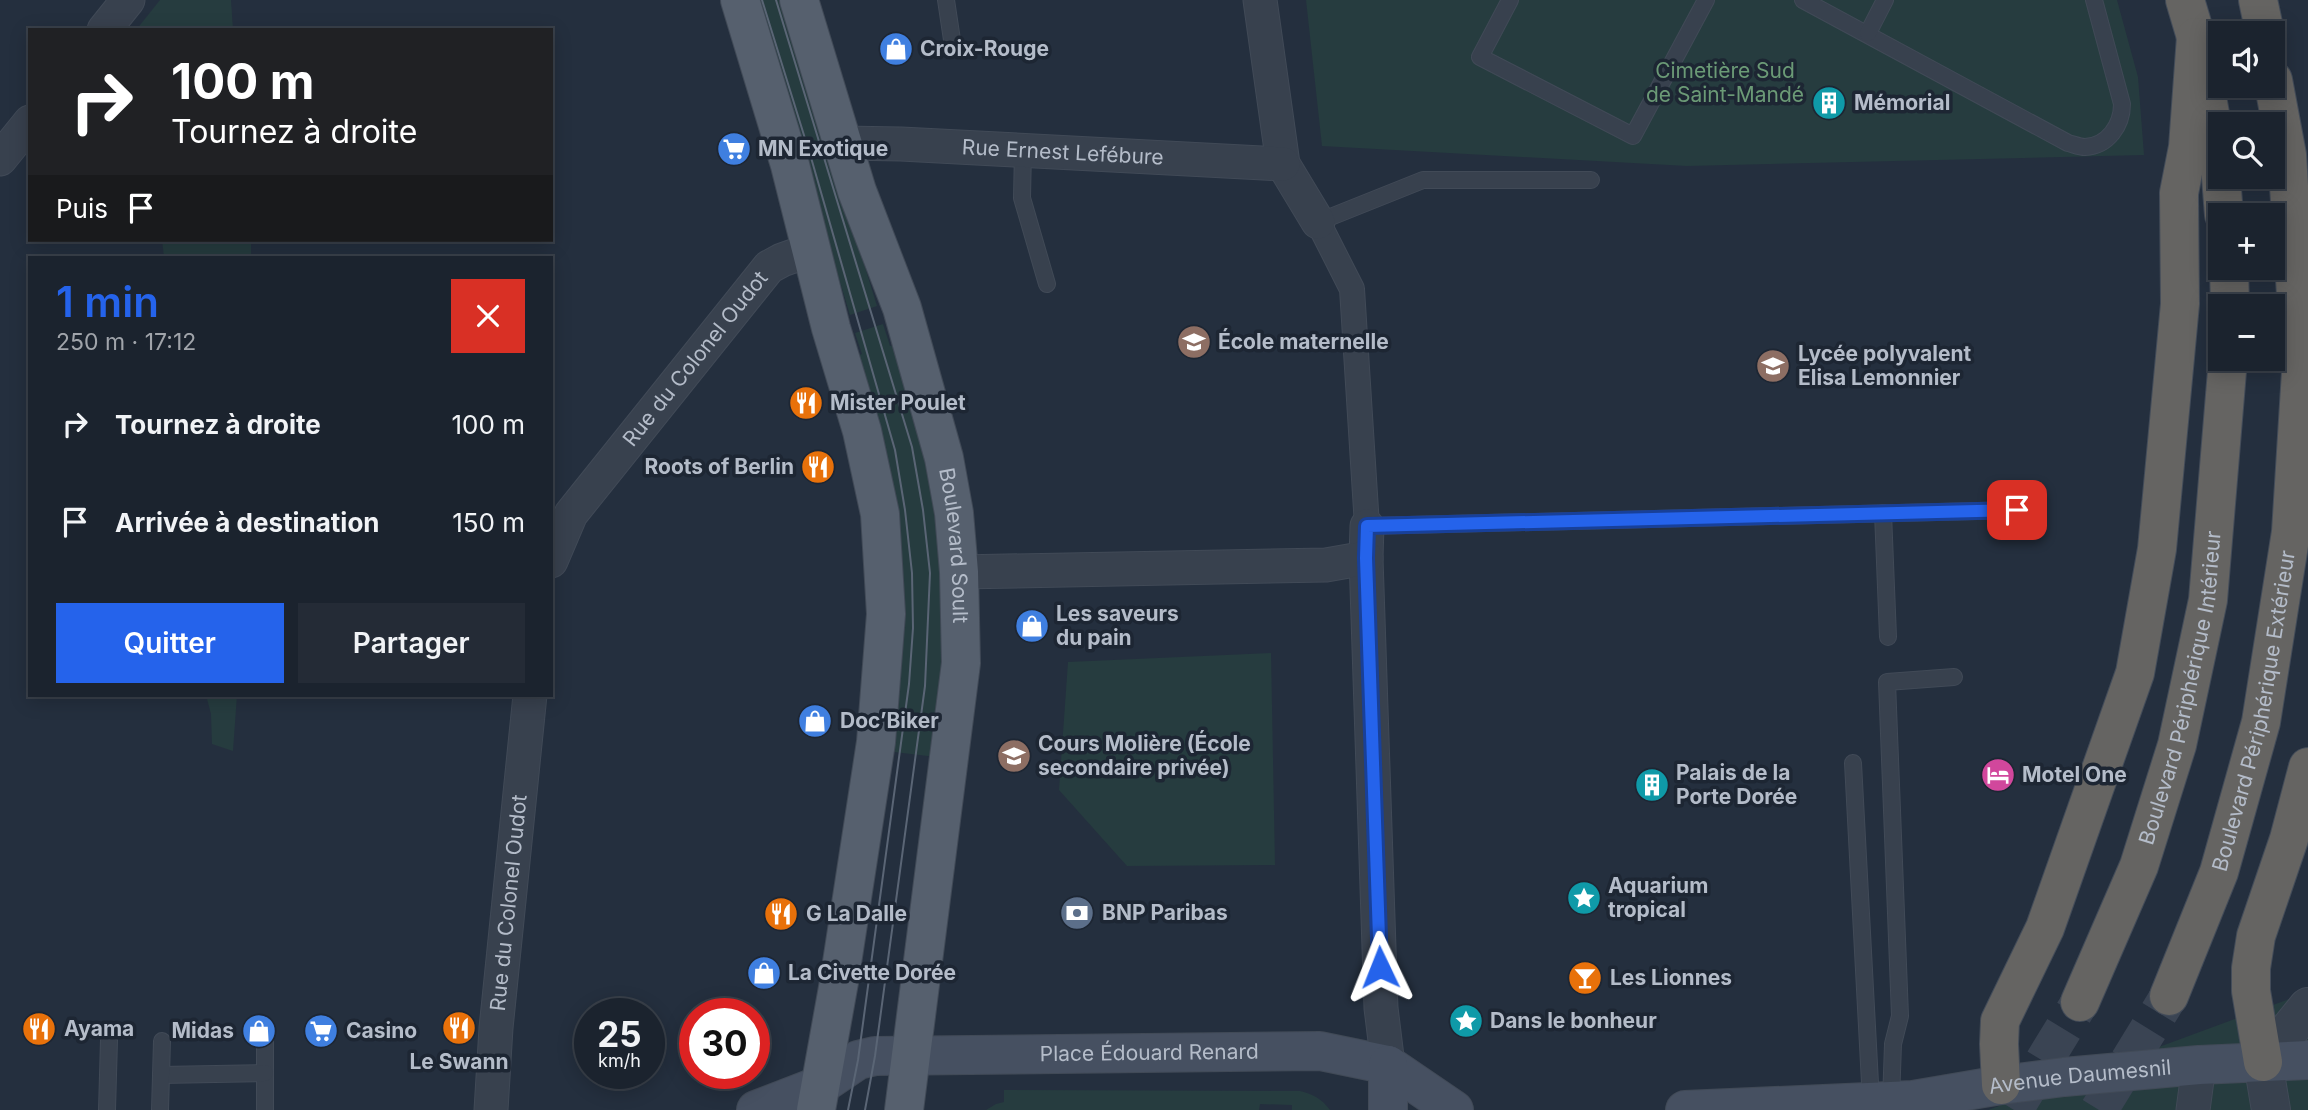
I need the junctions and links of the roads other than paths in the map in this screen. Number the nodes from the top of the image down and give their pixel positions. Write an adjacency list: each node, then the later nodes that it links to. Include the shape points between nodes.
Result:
1 (128, 0): 14 (street)
2 (740, 0): 29 (main road)
3 (799, 0): 21 (main road, Boulevard Soult)
4 (946, 0): 17 (lane)
5 (1260, 0): 25 (street)
6 (1510, 0): 7 (lane, via 1480,57 1633,136)
7 (1706, 0)
8 (1802, 0): 15 (lane)
9 (1885, 0): 15 (lane)
10 (2094, 0): 15 (lane, via 2122,117 2113,133 2084,147 2068,143)
11 (2185, 0): 16 (highway)
12 (2259, 0): 13 (highway)
13 (2263, 21)
14 (106, 28)
15 (1868, 33)
16 (2196, 37): 19 (highway); 56 (highway, via 2188,148 2179,193 2180,304 2157,549 2137,659 2045,928 2000,1021)
17 (952, 40)
18 (2276, 98): 23 (highway, Boulevard Périphérique Extérieur)
19 (2209, 112)
20 (28, 124): 24 (street)
21 (843, 143): 22 (street, Rue Ernest Lefébure); 36 (main road, Boulevard Soult, via 902,309 944,458)
22 (1023, 150): 25 (street, Rue Ernest Lefébure); 30 (lane, via 1022,198)
23 (2287, 155): 27 (highway); 42 (highway, Boulevard Périphérique Extérieur, via 2301,372 2291,532 2261,722 2218,872)
24 (0, 159)
25 (1283, 164): 28 (street)
26 (1591, 180): 28 (lane, via 1423,180)
27 (2308, 194)
28 (1318, 222): 34 (street, via 1352,289)
29 (813, 249): 35 (street, Rue du Colonel Oudot, via 769,267 571,514); 55 (main road, via 880,514 886,614 876,742)
30 (1047, 284)
31 (2227, 371): 43 (highway, Boulevard Périphérique Intérieur, via 2208,600 2177,745 2139,866)
32 (2017, 510): 33 (lane)
33 (1883, 513): 34 (lane); 37 (lane)
34 (1366, 542): 36 (street, via 1326,565); 51 (street, via 1381,1008)
35 (553, 556)
36 (959, 572): 48 (main road, Boulevard Soult, via 961,663)
37 (1888, 637)
38 (1954, 677): 57 (lane, via 1887,682 1900,1016)
39 (530, 697): 61 (street, Rue du Colonel Oudot)
40 (1853, 763): 57 (lane)
41 (2308, 767): 50 (highway, via 2290,839 2256,936 2251,991)
42 (2169, 996)
43 (2080, 1002)
44 (2308, 1007): 50 (street)
45 (109, 1040): 58 (lane)
46 (162, 1041): 54 (lane)
47 (265, 1041): 53 (lane)
48 (911, 1057): 51 (main road, Place Édouard Renard, via 1320,1051); 55 (main road, Place Édouard Renard, via 858,1060); 63 (main road, Boulevard Soult)
49 (2308, 1060): 50 (main road, Avenue Daumesnil)
50 (2263, 1062): 52 (main road, Avenue Daumesnil); 68 (street)
51 (1388, 1065): 64 (main road); 65 (main road, Place Édouard Renard)
52 (2199, 1065): 56 (main road, Avenue Daumesnil); 67 (street)
53 (265, 1073): 54 (lane); 60 (lane)
54 (161, 1075): 59 (lane)
55 (818, 1097): 62 (main road)
56 (2001, 1097): 57 (main road, Avenue Daumesnil)
57 (1881, 1102): 66 (main road, Avenue Daumesnil)
58 (107, 1110)
59 (160, 1110)
60 (265, 1110)
61 (491, 1110)
62 (756, 1110)
63 (904, 1110)
64 (1388, 1110)
65 (1454, 1110)
66 (1685, 1110)
67 (2193, 1110)
68 (2271, 1110)

